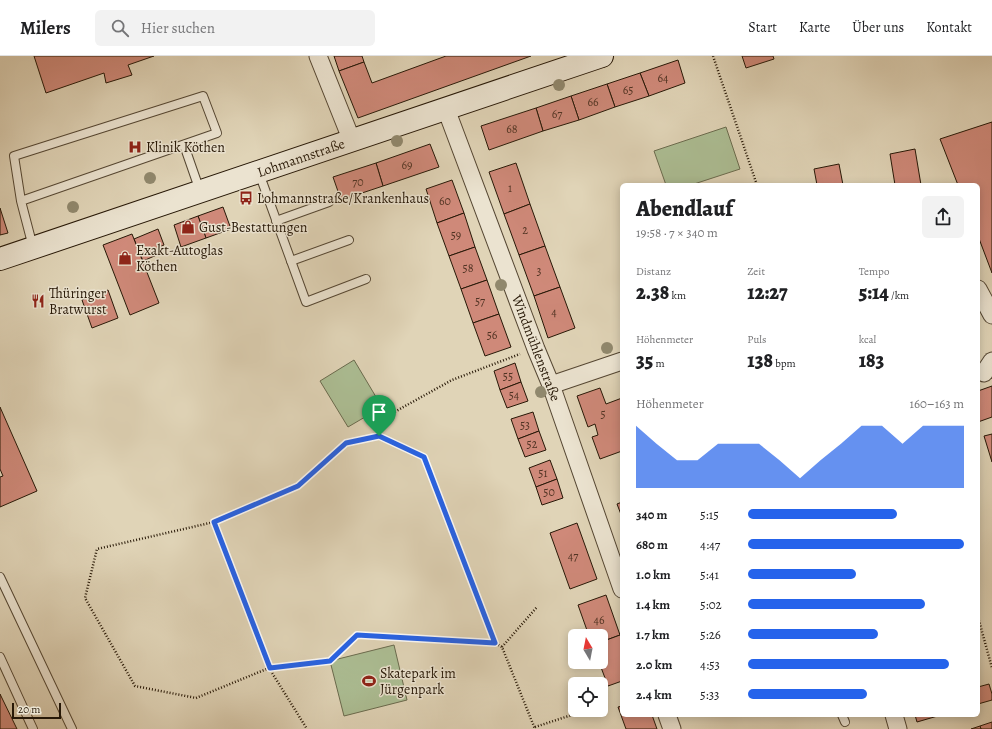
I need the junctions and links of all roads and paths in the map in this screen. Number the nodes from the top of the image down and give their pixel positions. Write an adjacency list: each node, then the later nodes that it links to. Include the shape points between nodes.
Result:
1 (318, 56): 5 (street)
2 (602, 56): 4 (main road, Lohmannstraße)
3 (713, 56): 8 (path)
4 (446, 109): 5 (main road, Lohmannstraße); 20 (street, Windmühlenstraße)
5 (352, 141): 7 (main road, Lohmannstraße)
6 (184, 144): 9 (lane); 10 (lane); 10 (lane, via 217,133 203,96 14,156)
7 (259, 172): 9 (main road, Lohmannstraße); 12 (lane)
8 (756, 183)
9 (200, 192): 14 (main road, Lohmannstraße)
10 (21, 201): 14 (lane)
11 (328, 202): 12 (lane)
12 (276, 220): 16 (lane)
13 (349, 240): 16 (lane)
14 (33, 248): 15 (main road, Lohmannstraße)
15 (0, 259)
16 (291, 260): 17 (lane, via 306,302)
17 (366, 279)
18 (980, 293): 19 (street)
19 (992, 315)
20 (536, 349): 22 (street, Windmühlenstraße); 23 (path, via 452,380 380,420)
21 (620, 362): 22 (street)
22 (551, 385): 26 (street, Windmühlenstraße)
23 (379, 436): 24 (path, via 346,443 298,486); 29 (path, via 424,457)
24 (214, 522): 32 (path); 32 (path, via 97,549 85,598 136,686 196,698)
25 (0, 577): 39 (lane)
26 (620, 583)
27 (537, 607): 30 (path)
28 (980, 624): 33 (path)
29 (495, 643): 30 (path); 32 (path, via 357,635 330,661)
30 (502, 647): 37 (path)
31 (0, 657): 38 (lane)
32 (270, 668): 40 (path)
33 (992, 668)
34 (568, 717): 37 (path)
35 (667, 717): 41 (street)
36 (895, 717): 42 (street)
37 (535, 728)
38 (33, 729)
39 (72, 729)
40 (307, 729)
41 (672, 729)
42 (898, 729)

